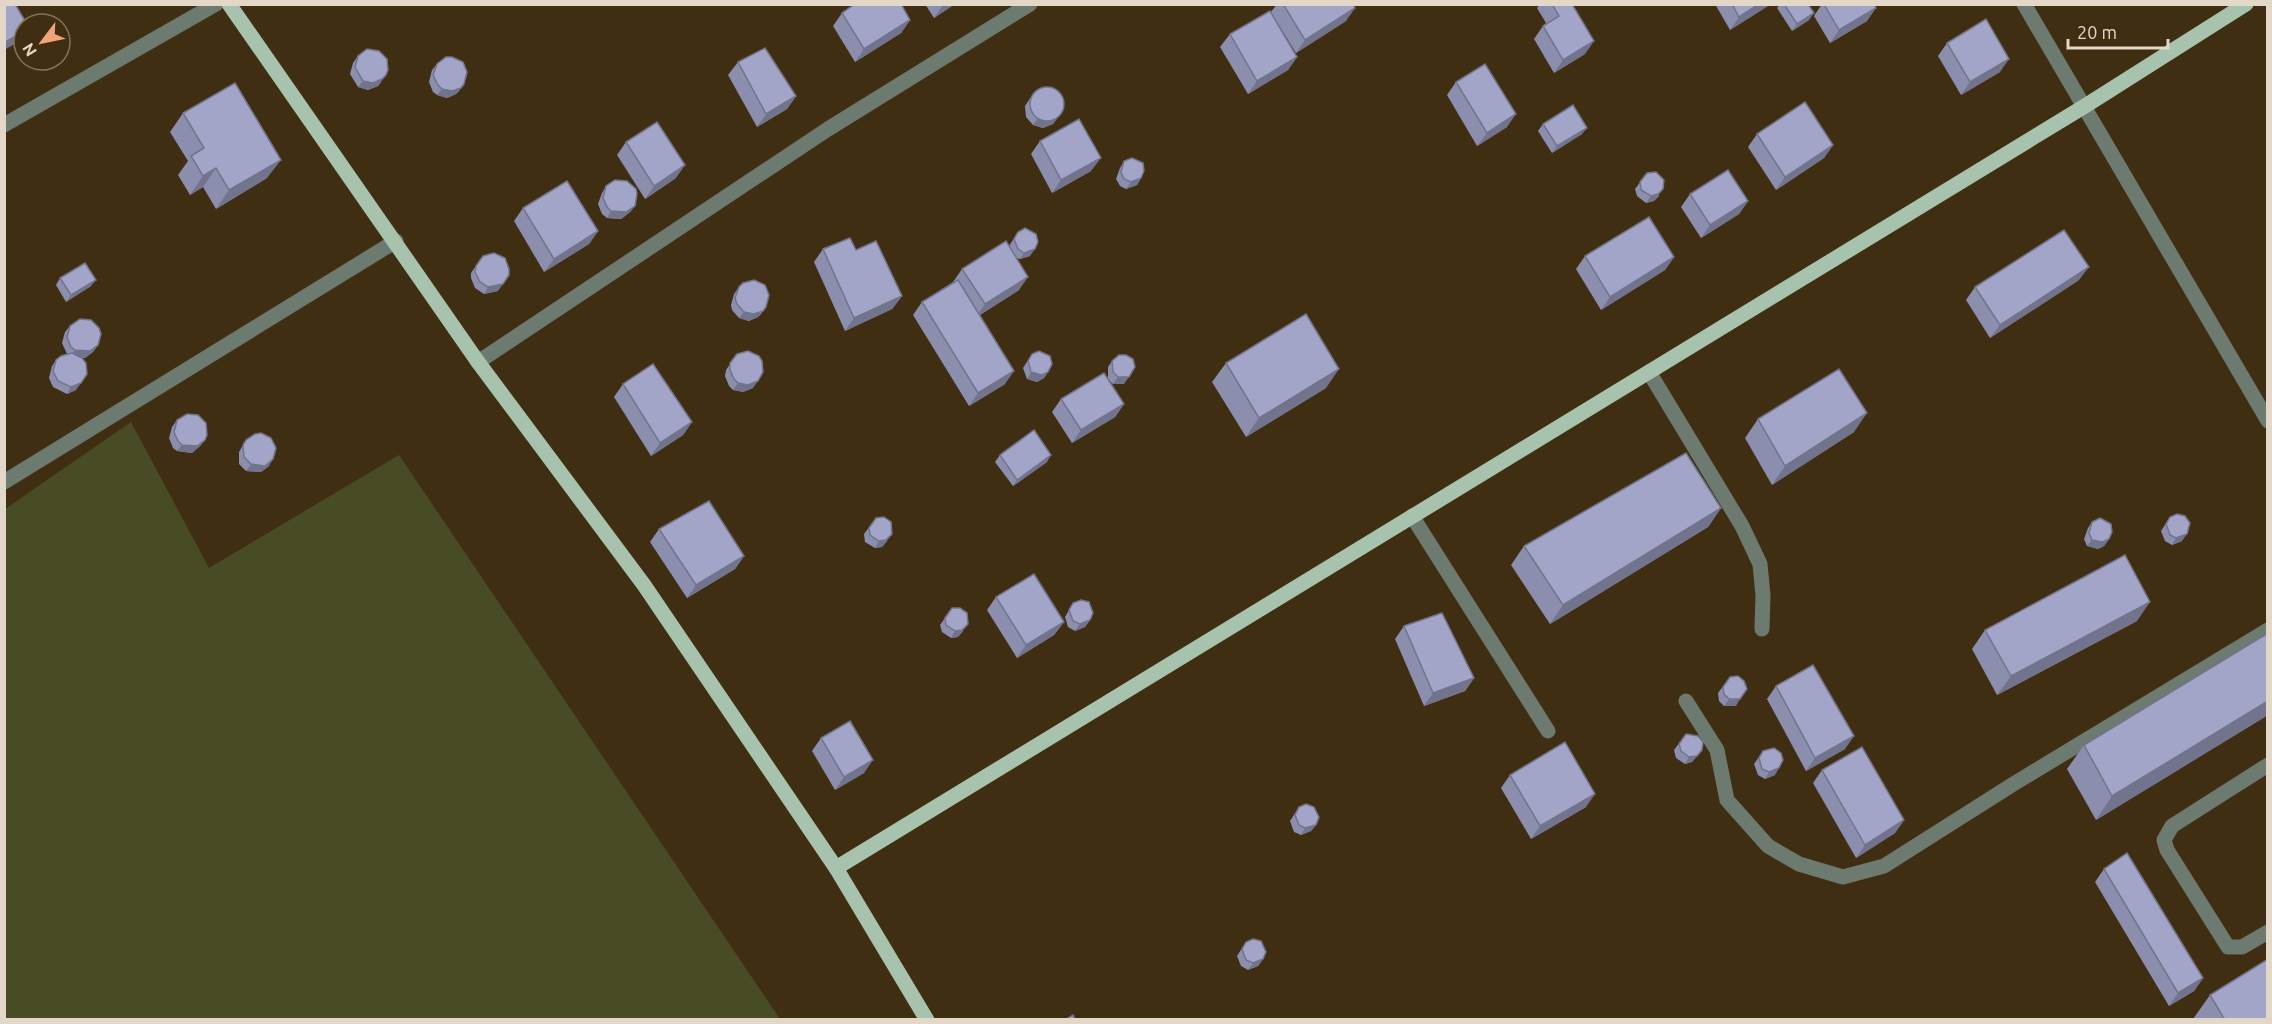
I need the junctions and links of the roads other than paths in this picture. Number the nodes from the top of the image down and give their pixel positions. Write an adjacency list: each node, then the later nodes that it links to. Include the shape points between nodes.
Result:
1 (216, 4): 7 (street)
2 (229, 4): 8 (main road)
3 (1030, 4): 9 (street, via 828,129)
4 (2024, 4): 6 (street)
5 (2246, 4): 6 (main road)
6 (2085, 106): 10 (main road); 11 (street)
7 (4, 125)
8 (396, 241): 9 (main road); 12 (street)
9 (478, 362): 19 (main road, via 644,585)
10 (1649, 372): 13 (main road); 14 (street, via 1742,526 1760,564)
11 (2268, 421)
12 (4, 482)
13 (1412, 516): 17 (street); 19 (main road)
14 (1762, 629)
15 (2268, 630): 16 (street, via 1884,866 1843,877 1799,864 1768,846 1727,800 1717,750)
16 (1686, 701)
17 (1548, 731)
18 (2268, 765): 20 (street, via 2172,826 2164,840 2228,947 2242,947)
19 (836, 868): 21 (main road)
20 (2268, 932)
21 (927, 1020)

